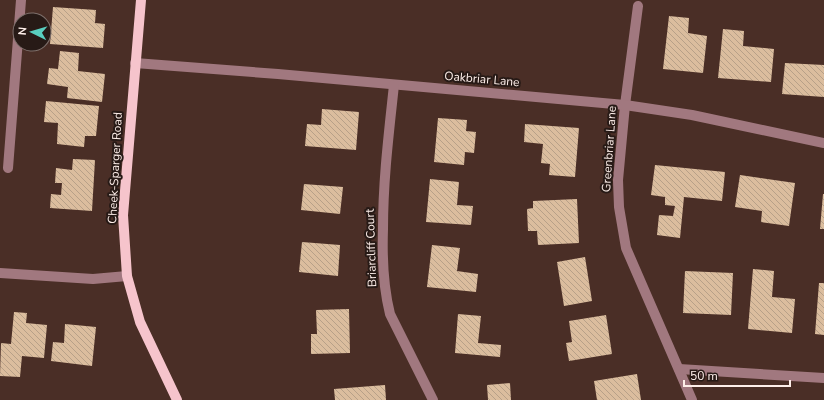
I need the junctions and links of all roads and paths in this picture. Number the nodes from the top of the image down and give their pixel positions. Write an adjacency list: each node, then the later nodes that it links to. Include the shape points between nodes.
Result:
1 (21, 0): 8 (street)
2 (141, 0): 4 (main road, Cheek-Sparger Road)
3 (638, 6): 6 (street, Greenbriar Lane)
4 (135, 63): 5 (street, Oakbriar Lane); 10 (main road, Cheek-Sparger Road, via 123,215)
5 (394, 84): 6 (street, Oakbriar Lane); 14 (street, Briarcliff Court, via 383,199 382,263 385,292 390,314)
6 (625, 105): 7 (street, Oakbriar Lane, via 692,115); 11 (street, Greenbriar Lane, via 618,180 619,207 626,248)
7 (824, 143)
8 (8, 168)
9 (0, 274): 10 (street, via 93,279)
10 (127, 276): 13 (main road, Cheek-Sparger Road, via 140,322)
11 (679, 369): 12 (street); 15 (street, Greenbriar Lane)
12 (824, 378)
13 (177, 400)
14 (432, 400)
15 (692, 400)

